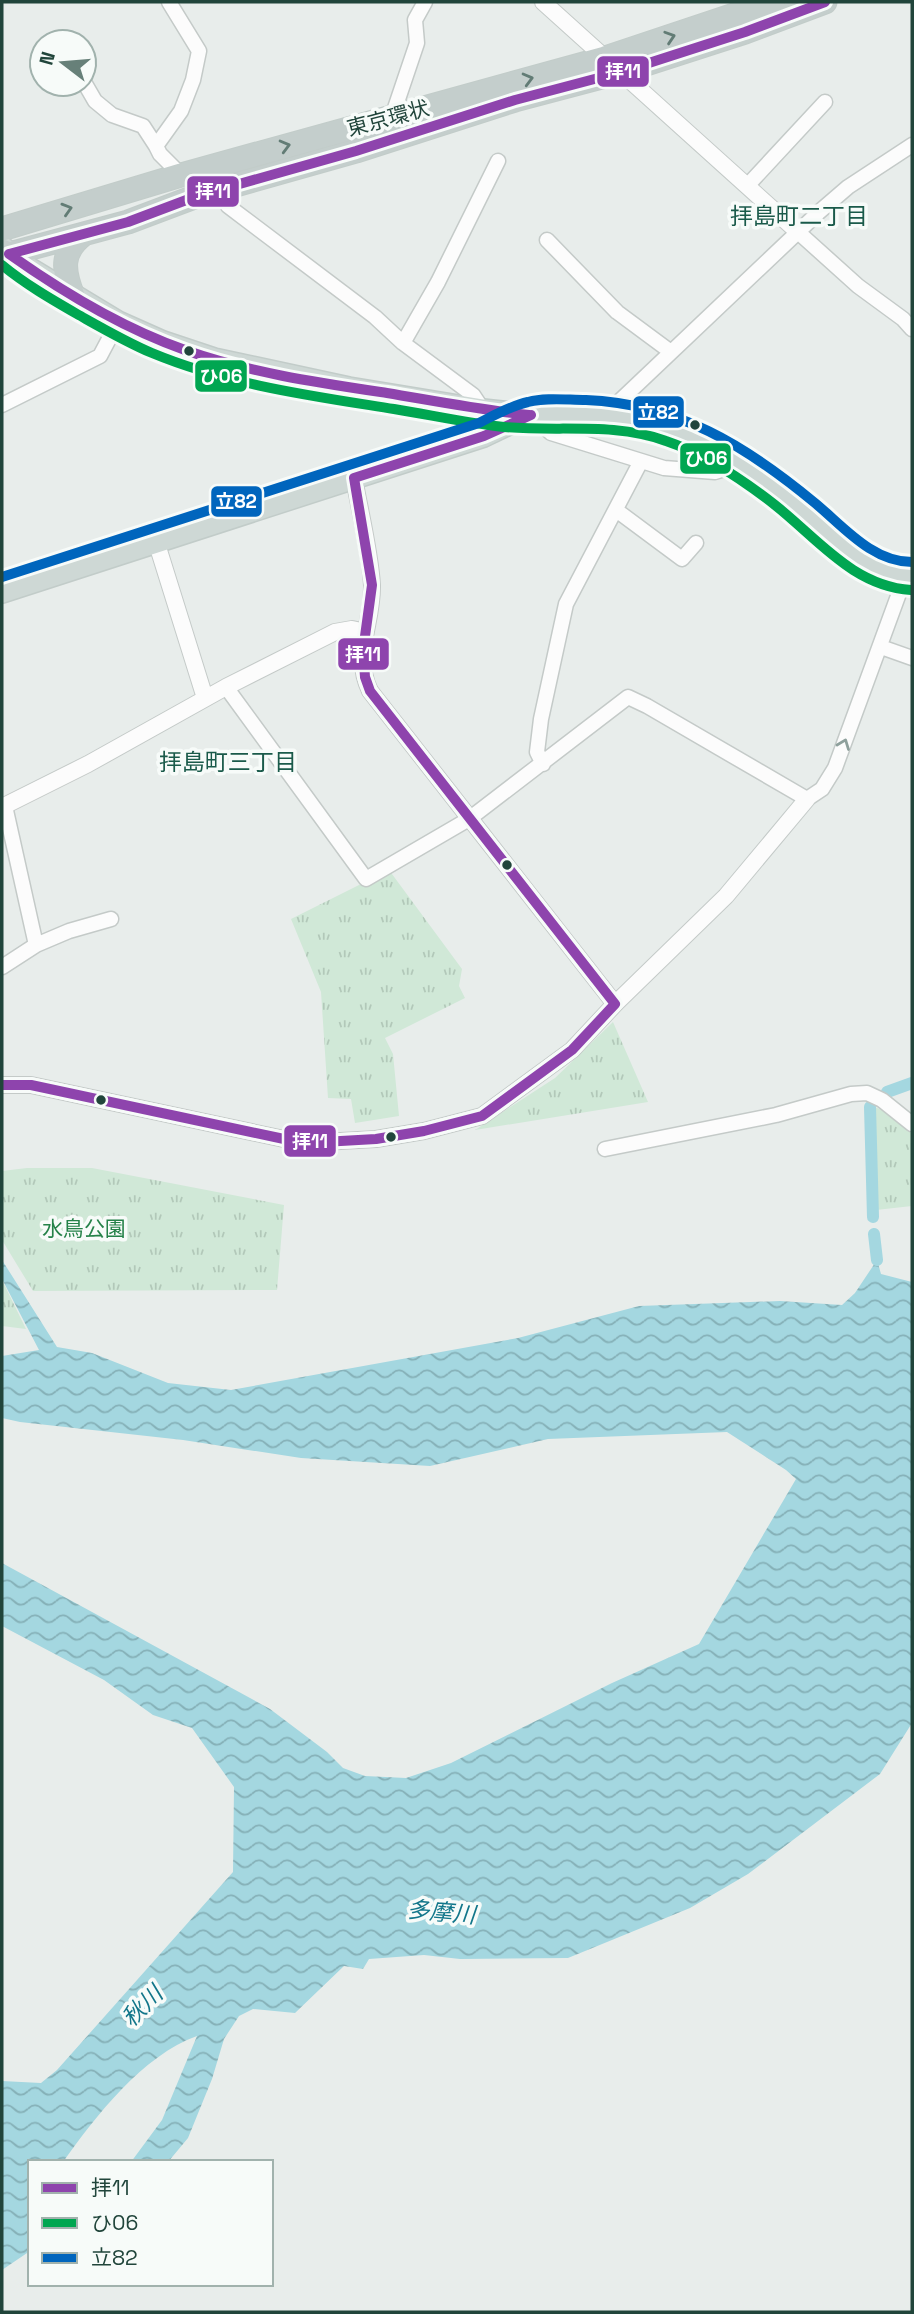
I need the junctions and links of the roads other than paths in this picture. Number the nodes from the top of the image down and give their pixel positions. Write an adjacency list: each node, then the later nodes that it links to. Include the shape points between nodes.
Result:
1 (169, 2): 11 (street, via 199,51 181,111)
2 (425, 2): 9 (street, via 415,20 417,43)
3 (543, 2): 6 (street)
4 (773, 2): 6 (highway, 東京環状, one-way to 4)
5 (825, 2): 6 (highway, 東京環状, via 745,32)
6 (613, 65): 9 (highway, 東京環状, one-way to 6); 14 (street); 15 (highway, 東京環状, via 356,152)
7 (93, 98): 11 (street, via 112,115 143,126)
8 (825, 102): 14 (street)
9 (392, 117): 13 (highway, 東京環状, one-way to 9)
10 (912, 145): 17 (street, via 848,187)
11 (156, 146): 13 (street)
12 (498, 161): 24 (street)
13 (181, 175): 16 (highway, 東京環状, one-way to 13)
14 (747, 186): 17 (street)
15 (220, 189): 18 (highway, 東京環状); 24 (street, via 228,206)
16 (2, 229)
17 (798, 232): 23 (street); 25 (street)
18 (83, 234): 20 (highway, 東京環状); 21 (highway, via 64,261)
19 (547, 240): 25 (street, via 617,312)
20 (4, 252): 21 (main road)
21 (73, 296): 22 (main road)
22 (118, 322): 26 (street, via 100,356); 27 (main road, via 214,359)
23 (912, 329)
24 (403, 342): 27 (street, via 473,395)
25 (671, 352): 28 (street)
26 (2, 405)
27 (483, 411): 29 (main road)
28 (606, 414): 29 (main road); 31 (main road, via 662,424)
29 (531, 415): 30 (street, via 551,433); 32 (main road, via 484,436)
30 (641, 461): 31 (street, via 664,468 715,472); 33 (street)
31 (740, 464): 36 (main road, via 870,565)
32 (354, 478): 34 (main road); 38 (street, via 372,585)
33 (616, 510): 35 (street, via 682,559); 43 (street, via 566,604 541,719 537,752)
34 (156, 541): 37 (main road); 42 (street)
35 (696, 543)
36 (909, 577): 39 (street)
37 (2, 592)
38 (365, 632): 41 (street, via 335,632); 46 (street, via 361,665 370,691)
39 (881, 647): 40 (street); 44 (street, one-way to 39, via 822,789 835,768)
40 (912, 658)
41 (226, 687): 42 (street); 46 (street, via 366,879)
42 (205, 698): 45 (street)
43 (543, 764): 44 (street, via 628,697); 46 (street)
44 (807, 799): 50 (street, via 726,896)
45 (4, 807): 48 (street)
46 (469, 819): 50 (street)
47 (111, 919): 48 (street)
48 (36, 945): 49 (street)
49 (2, 967)
50 (615, 1004): 51 (street, via 572,1050 482,1116 376,1139 284,1139 31,1085)
51 (2, 1085)
52 (912, 1124): 53 (street, via 882,1100 867,1093 851,1094 776,1115)
53 (604, 1149)

